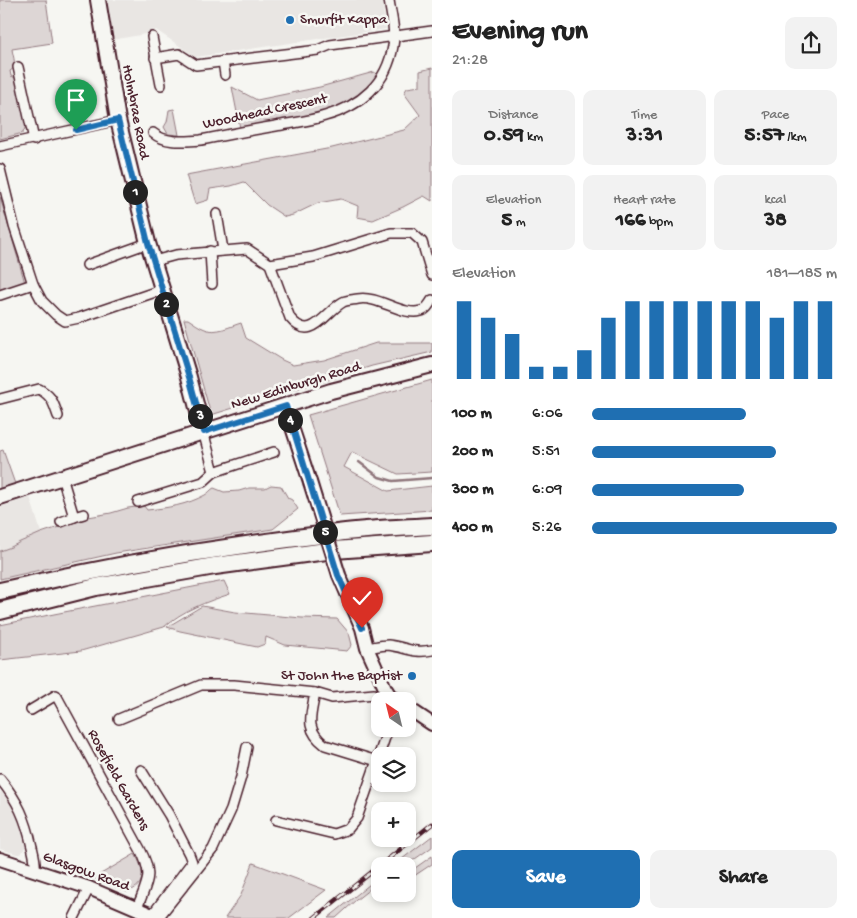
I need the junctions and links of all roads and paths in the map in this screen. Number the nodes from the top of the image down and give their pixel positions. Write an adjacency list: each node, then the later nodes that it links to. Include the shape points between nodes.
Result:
1 (98, 0): 11 (main road, Holmbrae Road)
2 (389, 0): 4 (street, Woodhead Crescent)
3 (432, 31): 4 (street)
4 (394, 36): 7 (street, via 330,45 318,50); 12 (street, Woodhead Crescent, via 390,61 380,81 359,100 327,116 201,140 162,139)
5 (152, 37): 6 (street)
6 (156, 58): 7 (street, via 179,54 196,65); 10 (street)
7 (223, 61): 9 (street)
8 (18, 67): 13 (street)
9 (225, 75)
10 (161, 85)
11 (118, 120): 13 (street); 17 (main road, Holmbrae Road)
12 (153, 133)
13 (34, 140): 14 (street)
14 (0, 146)
15 (0, 169): 24 (street)
16 (217, 214): 18 (street)
17 (148, 243): 20 (main road, Holmbrae Road); 22 (street)
18 (223, 250): 19 (street); 21 (street, via 247,249)
19 (210, 251): 20 (street); 25 (street)
20 (154, 261): 26 (main road, Holmbrae Road)
21 (270, 264): 23 (street, via 313,257 391,233 412,233 422,242); 28 (street, via 290,318 304,328 315,326 343,302 362,298 408,312 421,312)
22 (87, 265)
23 (432, 275)
24 (33, 284): 26 (street, via 42,301 65,321); 27 (street)
25 (212, 284)
26 (161, 290): 33 (main road, Holmbrae Road)
27 (0, 296)
28 (432, 300)
29 (432, 365): 31 (main road, New Edinburgh Road)
30 (0, 399): 32 (street, via 39,389 48,394)
31 (286, 406): 33 (main road, New Edinburgh Road); 46 (street, bridge, via 338,575 362,628)
32 (58, 416)
33 (204, 432): 35 (street); 36 (main road, New Edinburgh Road)
34 (274, 452): 35 (street)
35 (214, 472): 38 (street, via 203,482)
36 (62, 477): 37 (main road, New Edinburgh Road); 40 (street)
37 (0, 498)
38 (138, 502)
39 (84, 514): 40 (street)
40 (74, 517): 41 (street)
41 (61, 522)
42 (432, 526): 44 (highway, via 339,532 208,550)
43 (432, 543): 45 (highway, via 334,550 216,566 96,587)
44 (0, 591)
45 (0, 610)
46 (367, 648): 47 (street, via 386,645 414,652); 48 (street)
47 (432, 650)
48 (388, 692)
49 (315, 693): 50 (street, via 332,698); 53 (street, via 201,685); 56 (street, via 310,720 314,735 325,745)
50 (371, 694)
51 (31, 710): 64 (street, Rosefield Gardens, via 56,695 140,849 148,864 149,878)
52 (416, 713): 54 (street)
53 (118, 719)
54 (432, 724)
55 (247, 747): 65 (street, via 231,810 213,849)
56 (371, 759)
57 (141, 770): 65 (street, via 169,815 192,862)
58 (371, 778): 60 (street, via 357,818 348,829 334,834)
59 (0, 779): 62 (street, via 20,808 29,832)
60 (276, 820)
61 (0, 859): 62 (street, Glasgow Road)
62 (35, 870): 63 (street, Glasgow Road)
63 (89, 888): 64 (street, Glasgow Road); 66 (street)
64 (137, 908): 65 (street, Glasgow Road)
65 (157, 917)
66 (74, 918)

